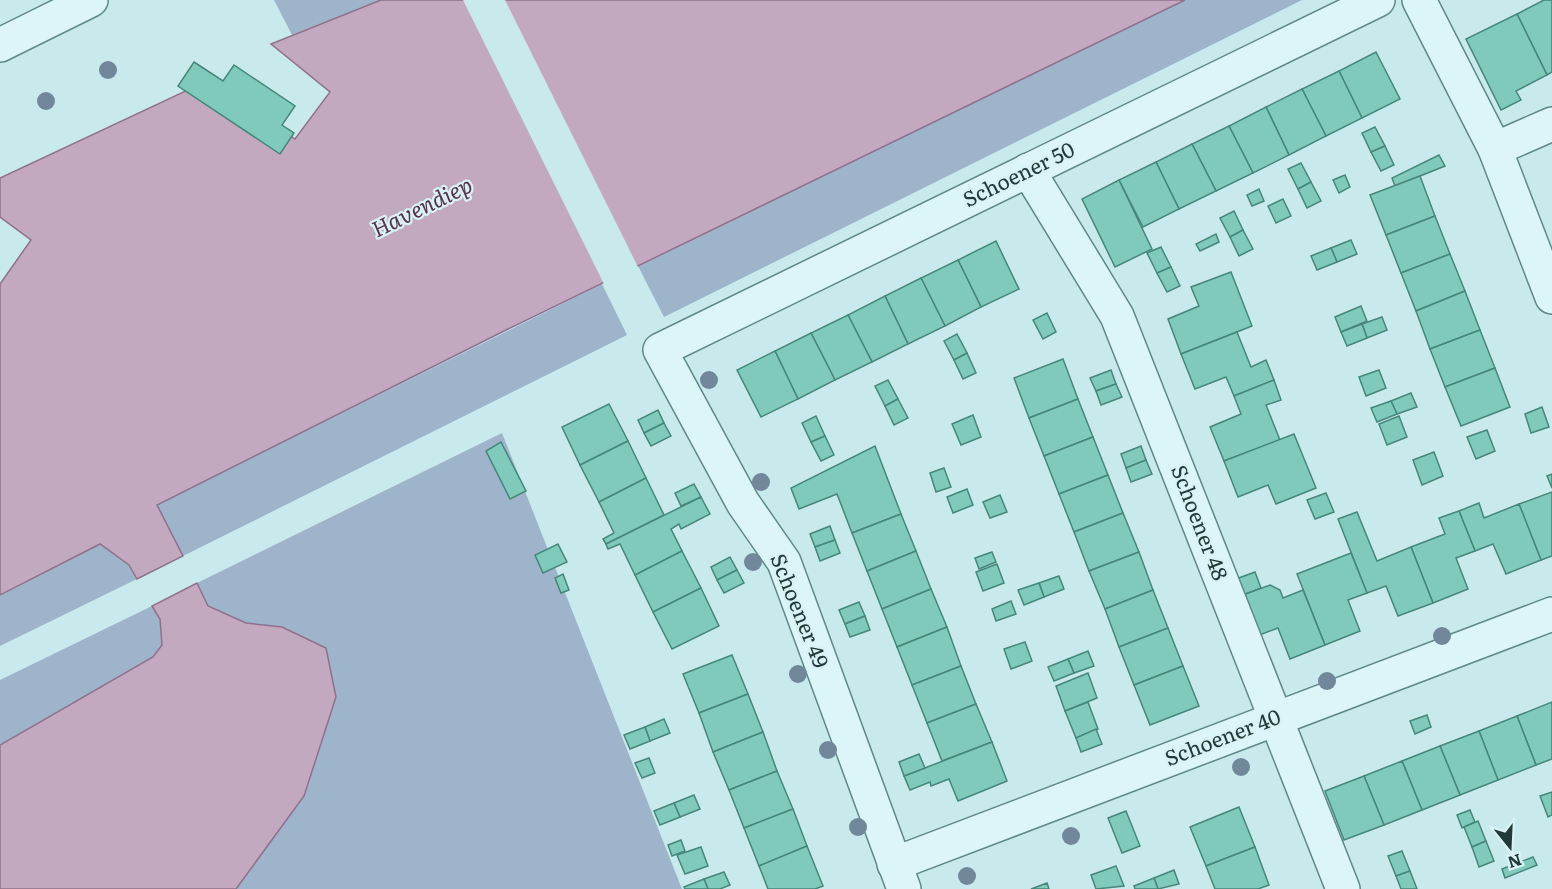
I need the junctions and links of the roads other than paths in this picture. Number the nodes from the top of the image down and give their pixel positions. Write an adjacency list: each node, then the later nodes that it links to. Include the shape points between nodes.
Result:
1 (91, 0): 4 (street)
2 (1378, 0): 7 (street, Schoener 50)
3 (1419, 0): 6 (street)
4 (0, 45)
5 (1552, 124): 6 (street)
6 (1495, 149): 8 (street)
7 (1028, 170): 9 (street, Schoener 50); 11 (street, Schoener 48, via 1117,316)
8 (1552, 297)
9 (660, 350): 12 (street, Schoener 49, via 742,503 784,562)
10 (1552, 614): 11 (street, Schoener 40)
11 (1276, 718): 12 (street, Schoener 40); 13 (street, Schoener 48)
12 (899, 876)
13 (1343, 889)

